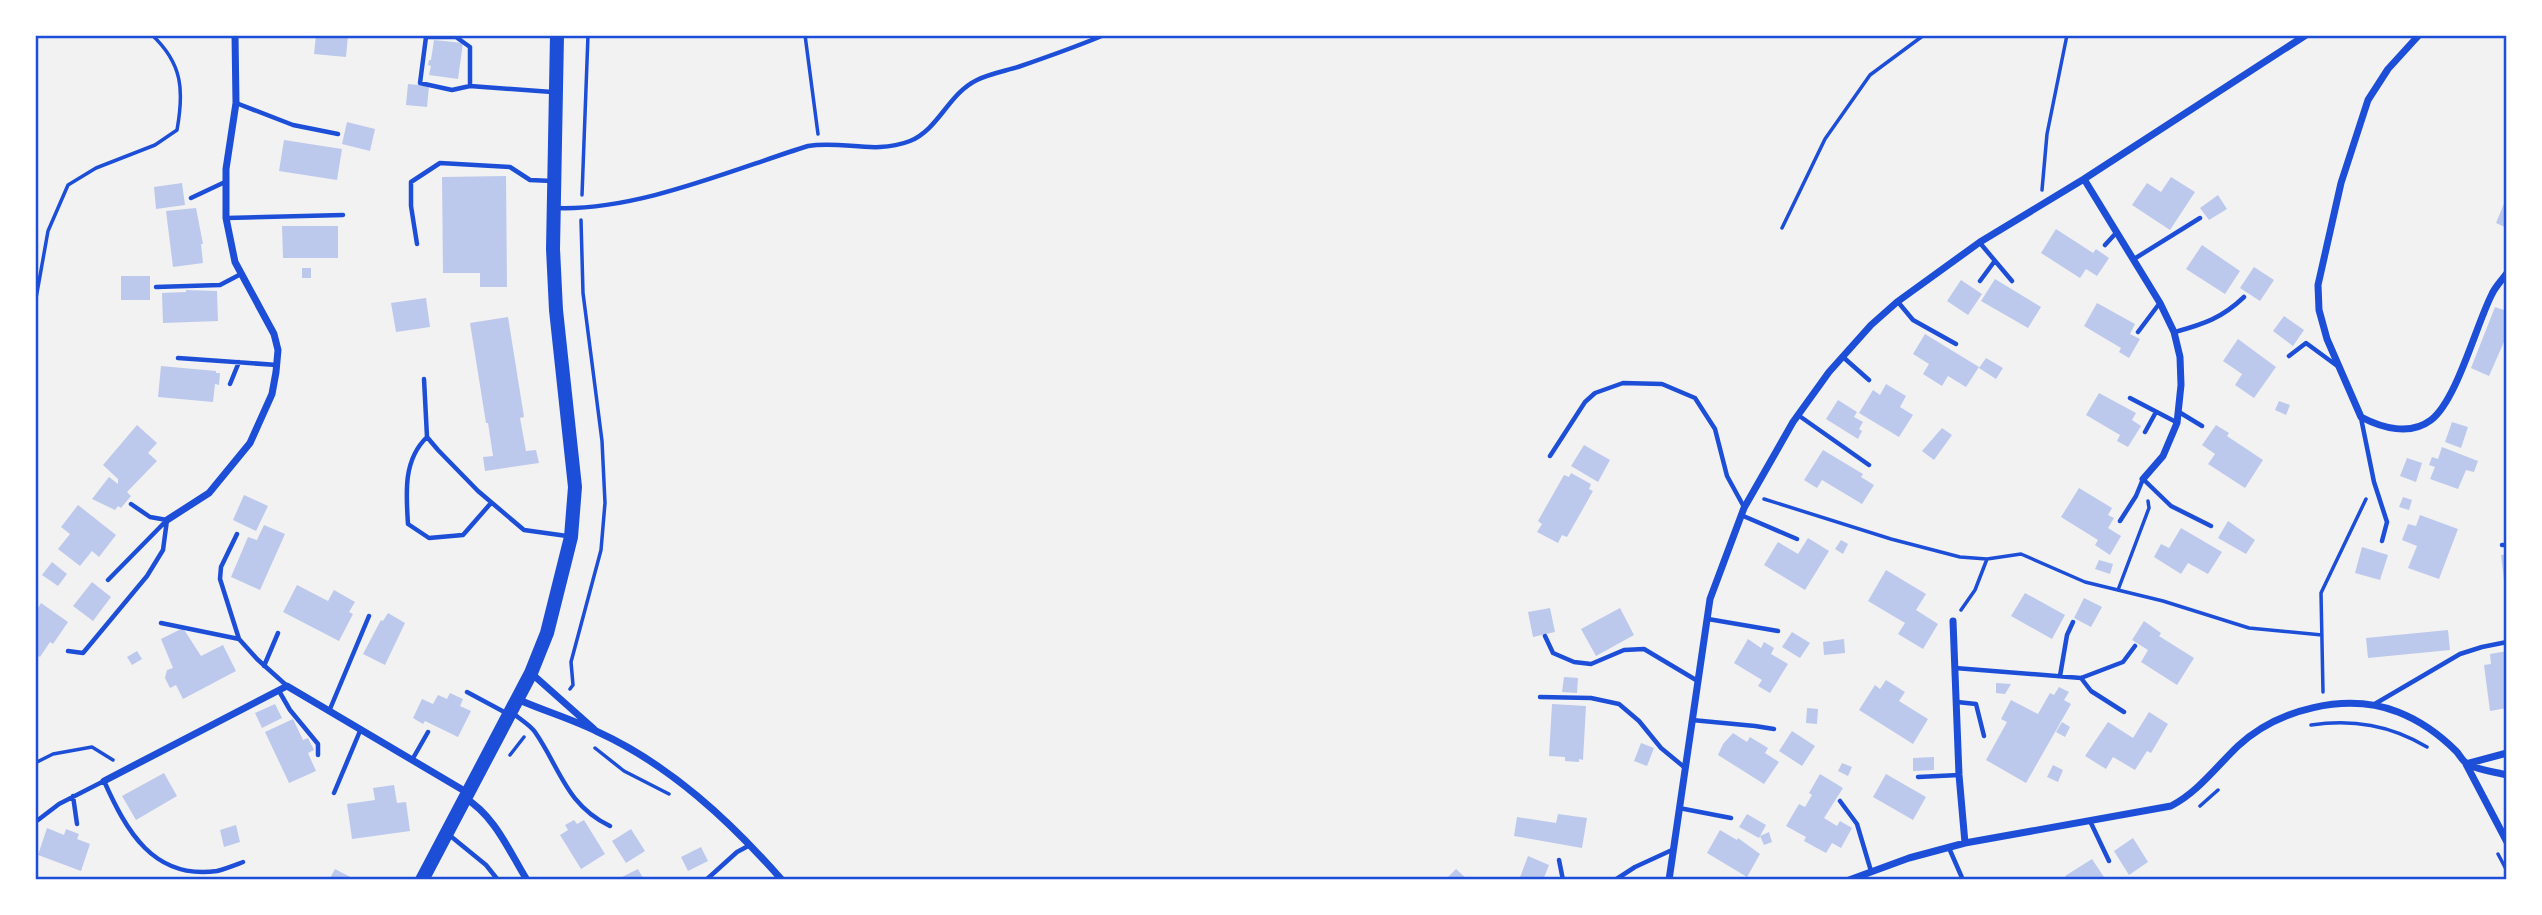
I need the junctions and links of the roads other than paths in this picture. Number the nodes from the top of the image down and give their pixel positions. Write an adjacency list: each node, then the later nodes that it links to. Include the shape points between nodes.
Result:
1 (235, 35): 8 (street)
2 (557, 35): 7 (main road)
3 (1104, 35): 14 (lane, via 976,80 952,99 932,127 909,141 870,149 819,144 647,198 581,209)
4 (2306, 35): 10 (street)
5 (2419, 35): 40 (street, via 2388,68 2368,100 2340,183 2318,285 2319,310)
6 (470, 86): 6 (lane, via 470,47 456,37 426,37 420,83 452,90); 7 (lane)
7 (555, 92): 11 (main road)
8 (236, 103): 9 (lane, via 293,125); 12 (street)
9 (338, 134)
10 (2084, 179): 18 (street); 19 (street)
11 (553, 181): 14 (main road); 20 (lane, via 530,180 510,167 440,163 411,182)
12 (225, 182): 13 (lane); 16 (street)
13 (191, 198)
14 (552, 208): 63 (main road, via 556,310 575,487)
15 (343, 215): 16 (lane)
16 (226, 218): 25 (street)
17 (2200, 218): 22 (lane)
18 (2116, 233): 21 (lane); 22 (street)
19 (1980, 242): 23 (lane); 30 (street)
20 (417, 244)
21 (2105, 245)
22 (2134, 259): 31 (street)
23 (1994, 261): 26 (lane); 27 (lane)
24 (2507, 272): 48 (street, via 2492,293 2447,400 2432,419 2395,430)
25 (241, 274): 28 (lane, via 220,285); 39 (street, via 274,334)
26 (1980, 281)
27 (2012, 281)
28 (156, 287)
29 (2244, 297): 33 (lane, via 2208,323)
30 (1897, 302): 34 (lane, via 1913,320); 36 (street)
31 (2160, 303): 32 (lane); 33 (street)
32 (2138, 332)
33 (2174, 332): 46 (street, via 2180,357)
34 (1956, 344)
35 (2289, 356): 40 (lane, via 2306,343)
36 (1843, 357): 42 (lane); 47 (street)
37 (178, 358): 38 (lane)
38 (239, 362): 39 (lane); 43 (lane)
39 (276, 365): 59 (street, via 272,394 250,443 209,493)
40 (2337, 365): 48 (street)
41 (424, 379): 52 (lane)
42 (1869, 380)
43 (230, 384)
44 (2130, 398): 45 (lane)
45 (2156, 412): 49 (lane); 51 (lane)
46 (2179, 412): 49 (street); 50 (lane)
47 (1798, 415): 54 (lane); 58 (street)
48 (2361, 417): 65 (lane, via 2387,522)
49 (2177, 423): 55 (street, via 2164,456)
50 (2202, 426)
51 (2145, 432)
52 (427, 437): 56 (lane); 56 (lane, via 416,448 406,483 408,524 429,538 463,535)
53 (1550, 456): 58 (lane, via 1595,393 1623,383 1662,384 1695,398 1715,429 1727,476)
54 (1869, 465)
55 (2143, 478): 60 (lane); 61 (lane, via 2171,506)
56 (491, 503): 63 (lane, via 524,530)
57 (131, 504): 59 (lane, via 150,517)
58 (1743, 512): 64 (lane); 68 (street, via 1710,599)
59 (167, 520): 66 (lane); 78 (lane, via 163,550 148,576 83,653)
60 (2120, 521)
61 (2211, 526)
62 (237, 534): 75 (lane, via 220,579)
63 (571, 537): 81 (main road, via 547,633)
64 (1797, 539)
65 (2382, 541)
66 (108, 580)
67 (369, 616): 92 (lane)
68 (1707, 619): 72 (lane); 84 (street)
69 (1953, 621): 80 (street)
70 (2073, 622): 82 (lane)
71 (160, 623): 75 (lane)
72 (1778, 631)
73 (278, 633): 79 (lane)
74 (1545, 636): 84 (lane, via 1553,653 1574,662 1591,664 1624,650 1644,649)
75 (239, 639): 79 (lane)
76 (2507, 642): 90 (lane, via 2460,654)
77 (2135, 646): 83 (lane, via 2123,662)
78 (68, 651)
79 (264, 666): 85 (lane)
80 (1954, 668): 82 (lane); 89 (street)
81 (531, 673): 91 (main road); 98 (street)
82 (2060, 676): 83 (lane)
83 (2081, 678): 93 (lane, via 2091,691)
84 (1696, 680): 94 (street)
85 (287, 686): 86 (street); 92 (street)
86 (279, 690): 101 (lane, via 318,744); 108 (street)
87 (467, 692): 91 (lane)
88 (1540, 697): 104 (lane, via 1591,698 1619,704)
89 (1956, 702): 99 (lane, via 1976,704); 105 (street)
90 (2371, 707): 103 (street, via 2417,720); 116 (street, via 2347,704 2291,713 2267,723 2194,792 2171,806)
91 (512, 708): 98 (street); 111 (main road); 118 (lane, via 534,730 564,786 594,818)
92 (330, 709): 96 (street)
93 (2124, 712)
94 (1691, 720): 95 (lane); 104 (street)
95 (1774, 729)
96 (360, 730): 102 (street); 109 (lane)
97 (428, 732): 102 (lane)
98 (597, 732): 122 (street, via 679,782)
99 (1983, 736)
100 (2507, 753): 103 (street)
101 (318, 755)
102 (412, 761): 111 (street)
103 (2466, 764): 106 (street); 120 (street)
104 (1684, 767): 113 (street)
105 (1959, 775): 107 (lane); 121 (street)
106 (2507, 775)
107 (1918, 777)
108 (104, 780): 110 (lane); 127 (lane, via 120,816 141,846 163,863 217,871)
109 (334, 793)
110 (73, 796): 115 (lane); 117 (lane)
111 (467, 796): 119 (main road); 131 (street, via 488,816)
112 (1840, 801): 128 (lane, via 1857,824)
113 (1678, 808): 114 (lane); 124 (street)
114 (1731, 818)
115 (37, 820)
116 (2090, 821): 121 (street); 126 (lane)
117 (77, 824)
118 (610, 826)
119 (447, 833): 129 (main road); 130 (lane)
120 (2507, 842)
121 (1965, 843): 123 (street)
122 (750, 845): 132 (lane); 133 (street)
123 (1949, 847): 128 (street); 138 (lane)
124 (1672, 850): 135 (lane); 136 (street)
125 (1559, 860): 134 (lane)
126 (2109, 861)
127 (243, 862)
128 (1872, 872): 137 (street)
129 (422, 880)
130 (498, 880)
131 (527, 880)
132 (706, 880)
133 (782, 880)
134 (1563, 880)
135 (1615, 880)
136 (1668, 880)
137 (1849, 880)
138 (1963, 880)

